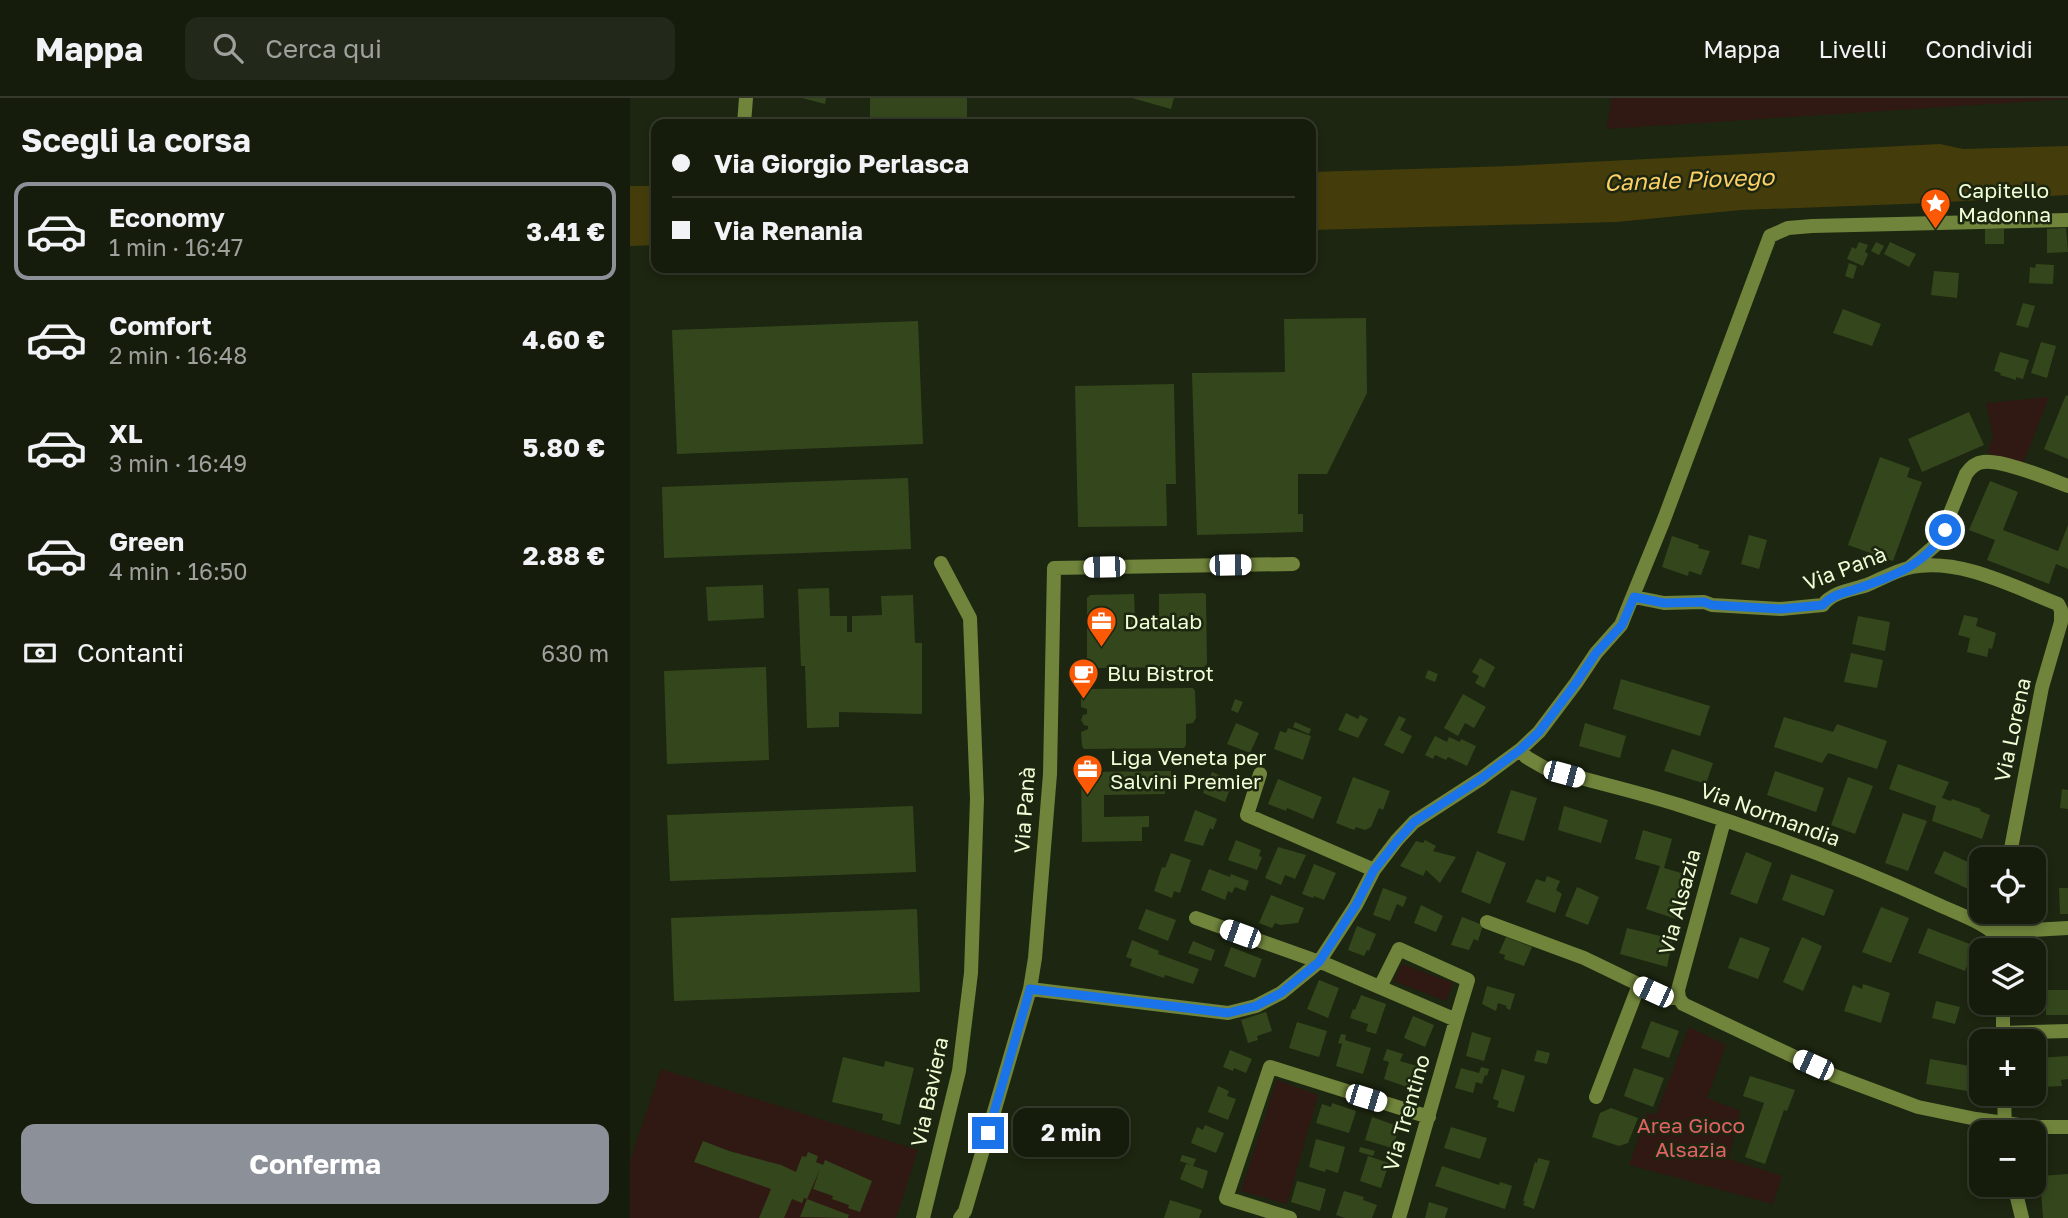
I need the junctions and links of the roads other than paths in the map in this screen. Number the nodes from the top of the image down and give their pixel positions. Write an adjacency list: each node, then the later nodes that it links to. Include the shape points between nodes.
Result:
1 (746, 98): 2 (street)
2 (744, 119)
3 (2068, 220): 8 (street, via 1812,226 1788,228 1770,236)
4 (2068, 486): 7 (street, via 2005,465 1976,464 1966,474 1938,543)
5 (941, 563): 34 (street, Via Baviera, via 970,618 977,799 971,973 959,1071)
6 (1293, 564): 23 (street, Via Panà, via 1054,568 1050,774)
7 (1910, 567): 8 (street, Via Panà, via 1828,598 1823,605 1793,609 1664,603); 9 (street, Via Panà, via 1970,570 2058,604)
8 (1634, 597): 10 (street, via 1622,625)
9 (2062, 610): 13 (street, Via Lorena)
10 (1521, 749): 12 (street, Via Normandia, via 1525,757 1545,768); 14 (street, via 1414,822)
11 (1260, 774): 14 (street, via 1247,815)
12 (1724, 821): 18 (street, Via Normandia, via 1896,886 1989,929); 24 (street, Via Alsazia)
13 (2011, 847)
14 (1374, 870): 20 (street)
15 (1196, 918): 20 (street)
16 (1487, 922): 21 (street, via 1584,958)
17 (2068, 928): 19 (street, via 2011,931)
18 (1998, 938)
19 (2006, 938)
20 (1319, 962): 22 (street); 23 (street, via 1281,993 1228,1013)
21 (1639, 985): 24 (street, via 1667,998); 28 (street)
22 (1380, 987): 25 (street); 25 (street, Via Trentino, via 1399,948 1468,980)
23 (1030, 989): 35 (street)
24 (1679, 998): 30 (street, via 1770,1046 1870,1090)
25 (1456, 1020): 29 (street, Via Trentino)
26 (2068, 1031): 27 (street)
27 (2046, 1033)
28 (1596, 1097)
29 (1429, 1117): 36 (street, via 1270,1067 1226,1198); 37 (street, Via Trentino)
30 (1972, 1120)
31 (2046, 1128): 32 (street)
32 (2068, 1128)
33 (2017, 1197): 38 (street)
34 (923, 1218)
35 (960, 1218)
36 (1290, 1218)
37 (1399, 1218)
38 (2022, 1218)

